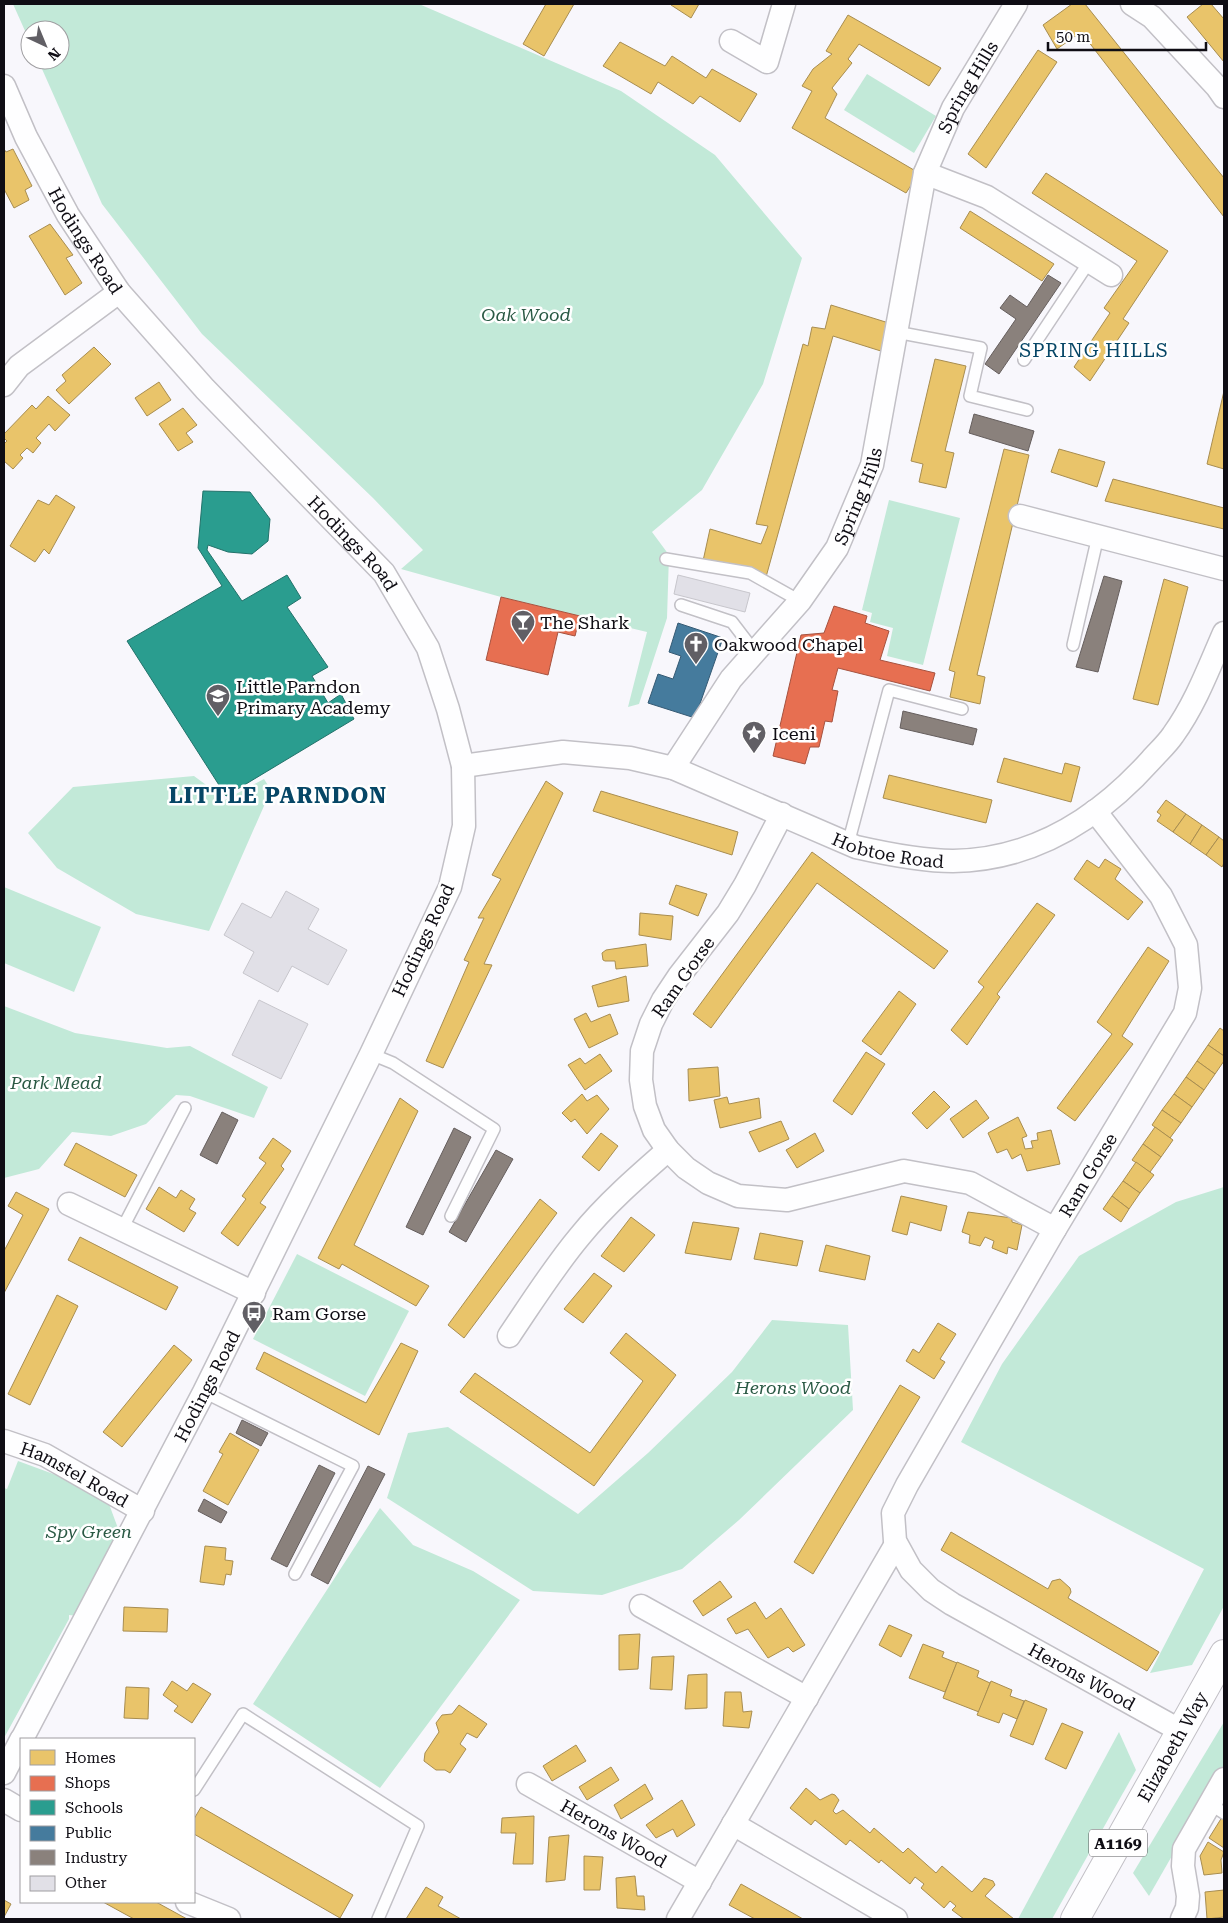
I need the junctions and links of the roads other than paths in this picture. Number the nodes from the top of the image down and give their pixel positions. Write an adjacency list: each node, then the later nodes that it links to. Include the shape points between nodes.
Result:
1 (784, 4): 5 (street, via 768,62)
2 (1016, 4): 8 (street, Spring Hills, via 954,108)
3 (1132, 4): 4 (street)
4 (1159, 10): 7 (street)
5 (731, 41)
6 (4, 86): 11 (street, Hodings Road, via 26,137 68,215)
7 (1224, 97)
8 (925, 173): 9 (street, via 987,196); 12 (street, Spring Hills)
9 (1089, 262): 10 (street); 13 (lane)
10 (1111, 275)
11 (119, 292): 14 (street, via 19,366); 27 (street, Hodings Road, via 205,389 384,573 428,648)
12 (896, 332): 15 (lane, via 980,348 970,396); 20 (street, Spring Hills, via 872,465 837,548)
13 (1024, 360)
14 (4, 386)
15 (1027, 410)
16 (1020, 516): 17 (street)
17 (1098, 536): 19 (street); 23 (lane)
18 (666, 559): 20 (lane, via 750,574)
19 (1224, 569)
20 (800, 601): 24 (street, Spring Hills)
21 (682, 605): 24 (lane, via 732,622)
22 (1224, 633): 25 (street, Hobtoe Road)
23 (1073, 645)
24 (755, 652): 28 (street, Spring Hills, via 731,679)
25 (1220, 655): 29 (street, Hobtoe Road, via 1173,736 1118,794)
26 (962, 709): 31 (lane, via 889,690)
27 (463, 766): 28 (street, Hobtoe Road, via 563,752 630,758); 32 (street, Hodings Road, via 464,826 450,887)
28 (673, 768): 30 (street, Hobtoe Road)
29 (1095, 811): 31 (street, Hobtoe Road, via 1052,838 1013,853 981,859 923,858); 38 (street, Ram Gorse, via 1161,896 1186,946 1190,988 1185,1013)
30 (782, 814): 31 (street, Hobtoe Road); 34 (street, Ram Gorse, via 728,913 679,976 651,1024 642,1051 641,1080 645,1106 654,1130)
31 (848, 844)
32 (371, 1054): 36 (lane, via 393,1063 494,1129); 39 (street, Hodings Road)
33 (185, 1108): 37 (lane)
34 (668, 1150): 38 (street, Ram Gorse, via 708,1183 738,1196 786,1200 904,1171 970,1183); 40 (street, via 581,1235)
35 (69, 1204): 37 (street)
36 (451, 1216)
37 (122, 1229): 39 (street)
38 (1055, 1229): 44 (street, Herons Wood, via 907,1484 894,1513)
39 (254, 1293): 41 (street, Hodings Road)
40 (508, 1336)
41 (204, 1392): 43 (street, Hodings Road); 45 (lane, via 352,1466)
42 (4, 1440): 43 (street, Hamstel Road, via 45,1455)
43 (143, 1511): 50 (street, Hodings Road)
44 (896, 1544): 48 (street); 49 (street, Herons Wood, via 911,1570 931,1590 952,1604)
45 (295, 1574)
46 (641, 1606): 48 (street)
47 (1224, 1654): 49 (main road, Elizabeth Way / A1169)
48 (807, 1698): 59 (street)
49 (1180, 1731): 66 (main road, Elizabeth Way / A1169)
50 (22, 1738)
51 (20, 1742): 52 (street, Hodings Road)
52 (4, 1773)
53 (1224, 1779): 58 (street)
54 (528, 1784): 60 (street, Herons Wood)
55 (195, 1788): 63 (lane, via 242,1714 418,1826)
56 (4, 1800): 57 (street)
57 (20, 1809)
58 (1217, 1809): 67 (street, via 1184,1849 1182,1866 1188,1896)
59 (733, 1824): 60 (street); 65 (street)
60 (700, 1882): 64 (street)
61 (189, 1903): 62 (street)
62 (229, 1919)
63 (378, 1919)
64 (678, 1919)
65 (896, 1919)
66 (1075, 1919)
67 (1182, 1919)

